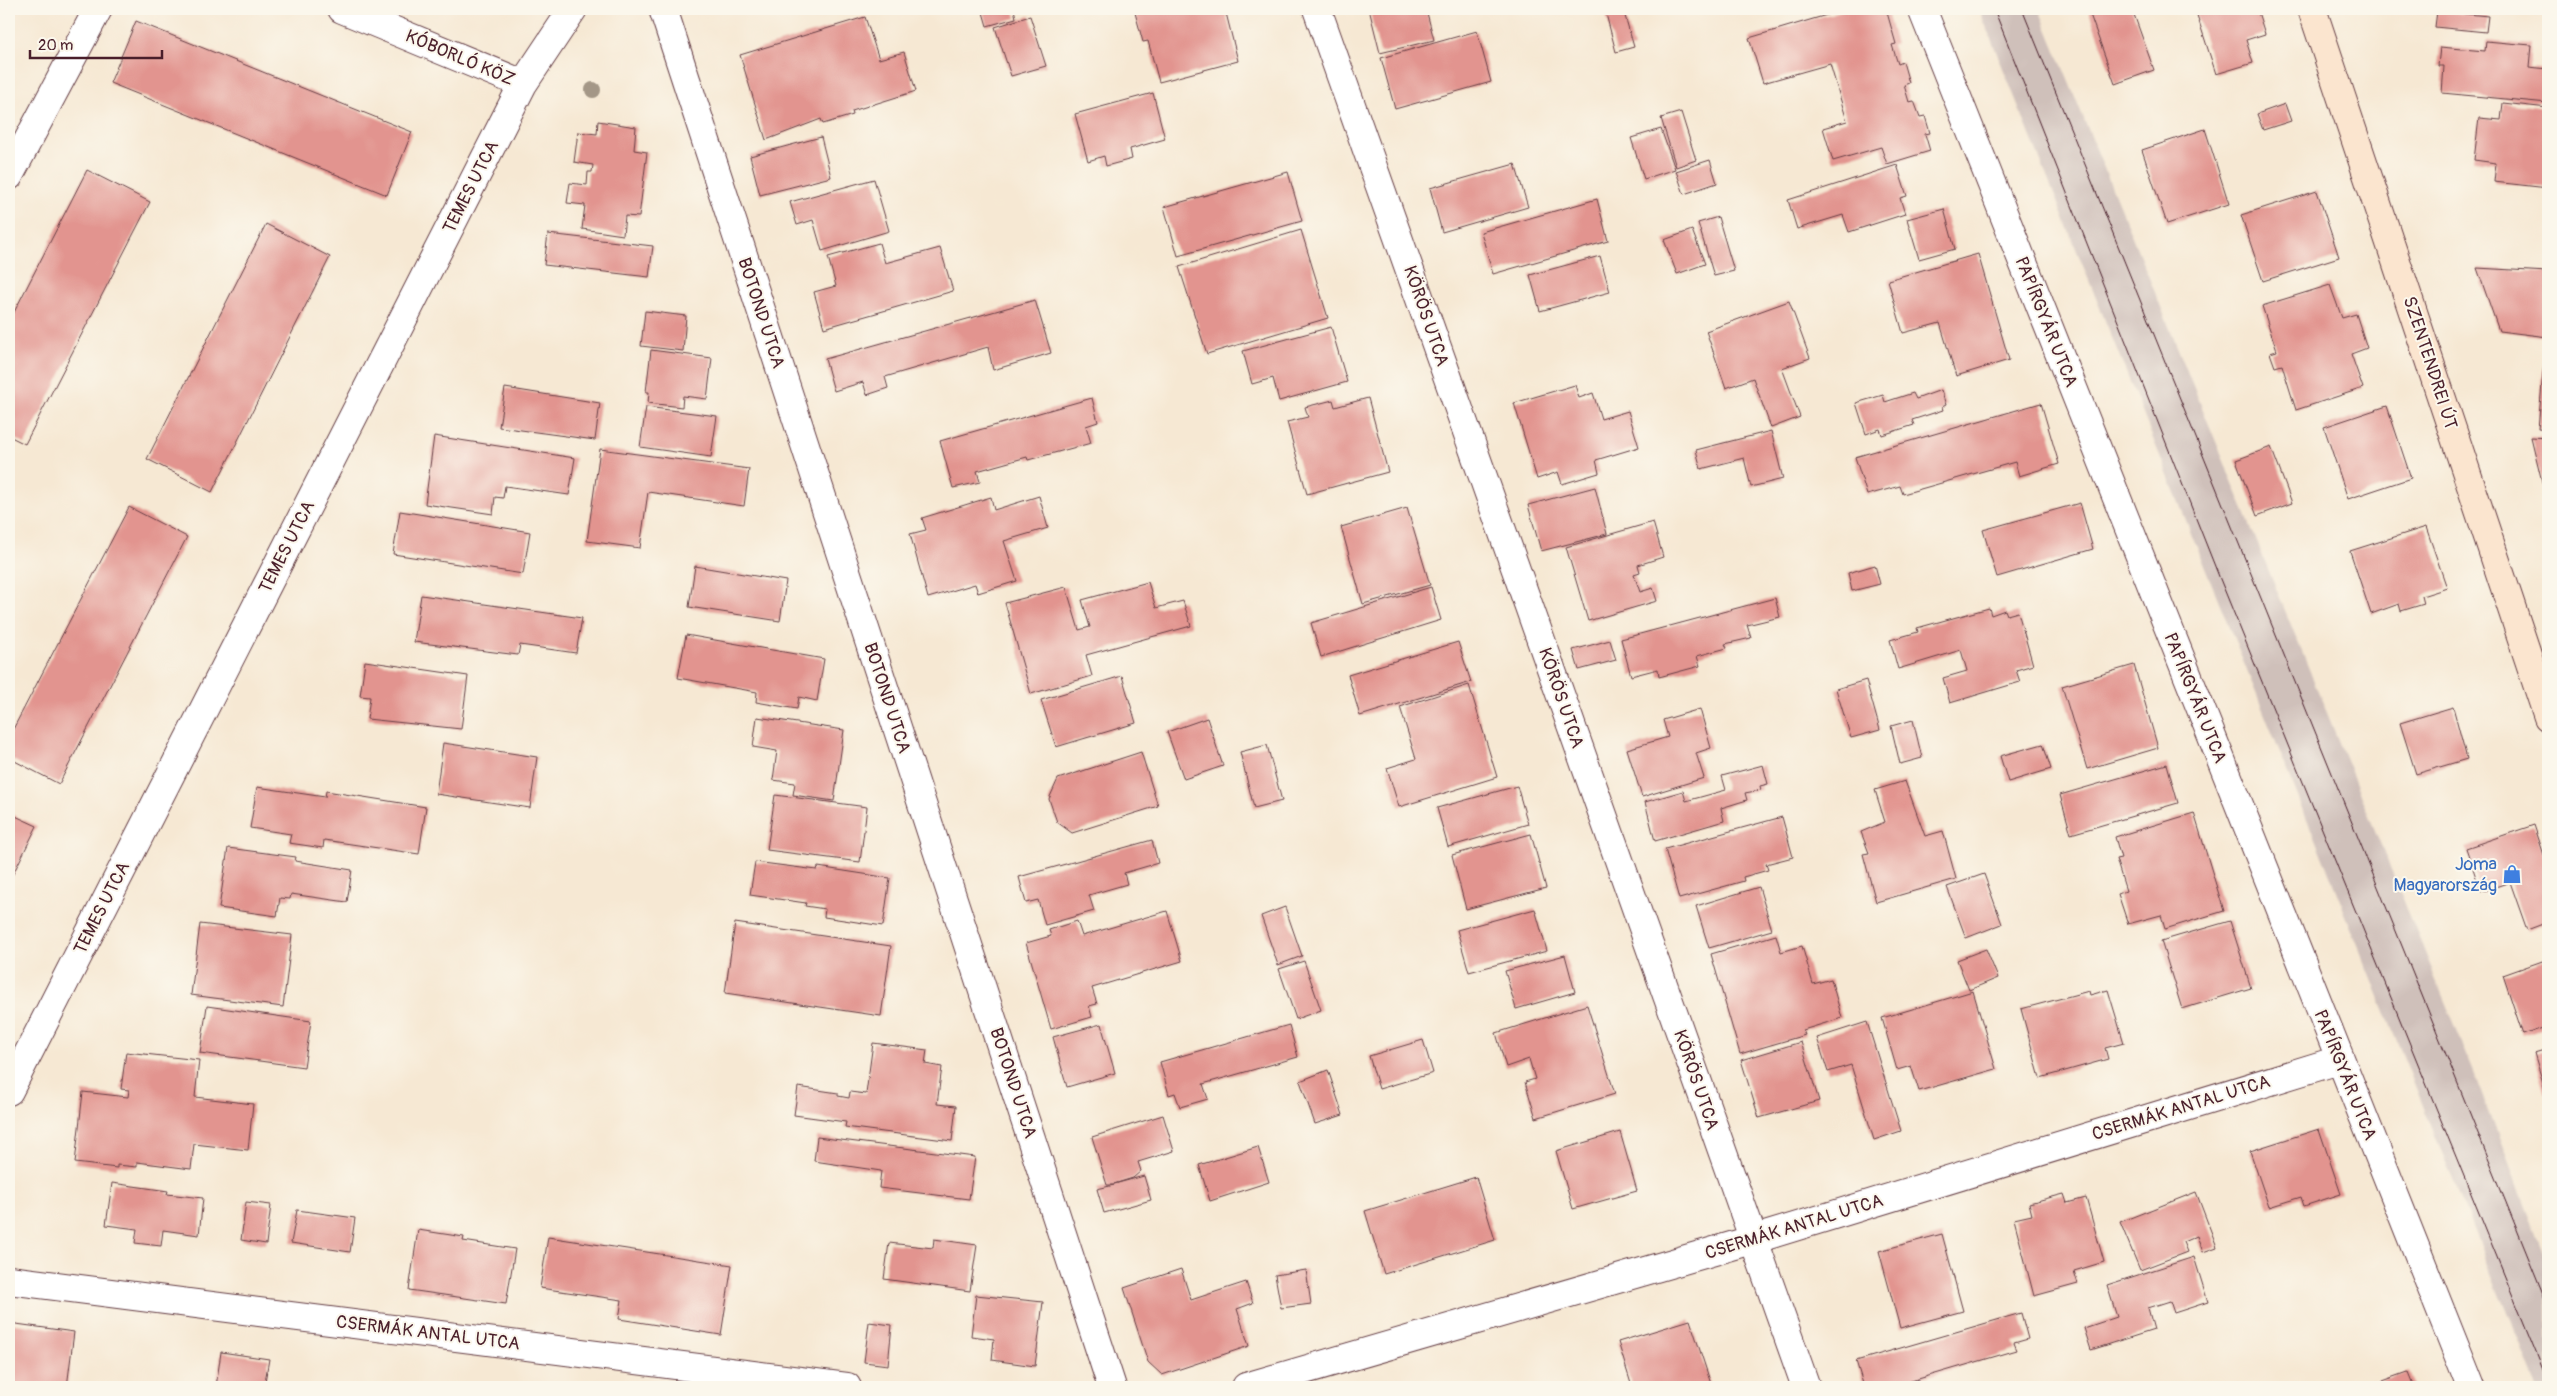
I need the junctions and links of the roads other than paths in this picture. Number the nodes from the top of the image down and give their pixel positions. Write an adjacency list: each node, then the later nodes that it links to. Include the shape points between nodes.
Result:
1 (98, 9): 9 (street)
2 (342, 9): 8 (street, KÓBORLÓ KÖZ)
3 (573, 9): 8 (street, TEMES UTCA)
4 (663, 9): 17 (street, BOTOND UTCA)
5 (1317, 9): 14 (street, KÖRÖS UTCA)
6 (1922, 9): 12 (street, PAPÍRGYÁR UTCA)
7 (2312, 9): 10 (main road, SZENTENDREI ÚT)
8 (524, 84): 13 (street, TEMES UTCA)
9 (9, 176)
10 (2541, 677): 11 (main road, SZENTENDREI ÚT)
11 (2548, 717)
12 (2339, 1060): 14 (street, CSERMÁK ANTAL UTCA); 20 (street, PAPÍRGYÁR UTCA)
13 (9, 1091)
14 (1752, 1240): 18 (street, CSERMÁK ANTAL UTCA); 19 (street, KÖRÖS UTCA)
15 (9, 1280): 16 (street, CSERMÁK ANTAL UTCA)
16 (847, 1387)
17 (1112, 1387)
18 (1246, 1387)
19 (1806, 1387)
20 (2471, 1387)

